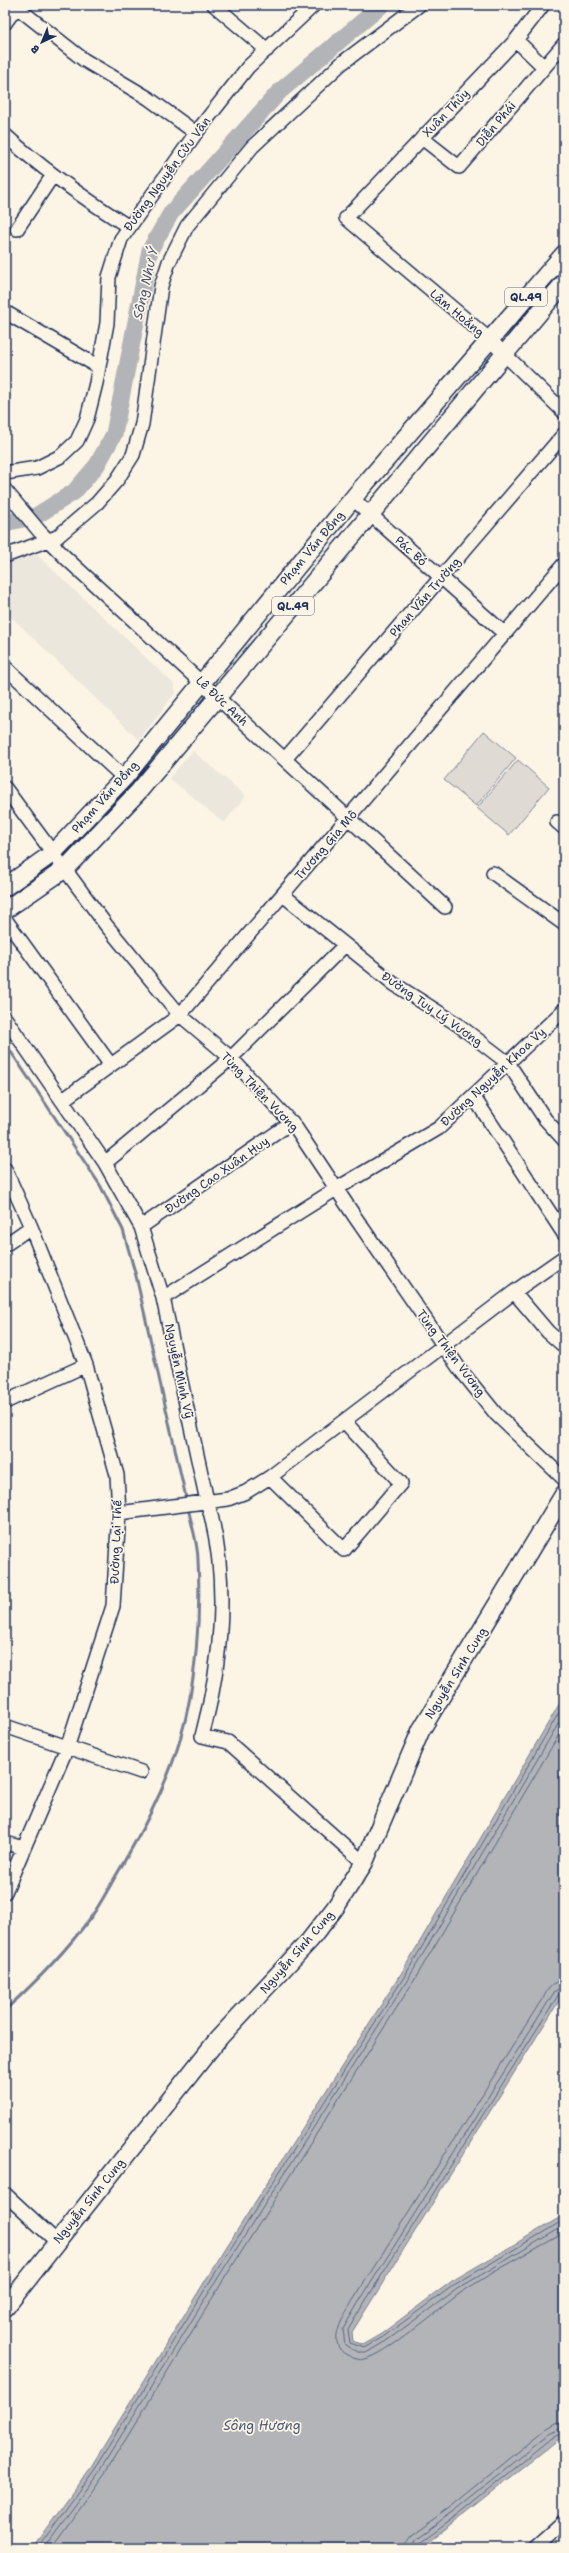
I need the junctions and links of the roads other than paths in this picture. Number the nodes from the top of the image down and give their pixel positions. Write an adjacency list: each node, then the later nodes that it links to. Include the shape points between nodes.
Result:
1 (214, 5): 9 (street)
2 (314, 5): 9 (street, Đường Nguyễn Cửu Vân)
3 (419, 5): 30 (street, via 342,63 252,147 187,226 169,262 161,286 142,424 133,455 117,480 97,503 57,537)
4 (543, 5): 7 (street, Xuân Thủy)
5 (16, 6): 6 (street); 11 (street, via 84,60 148,98)
6 (5, 23)
7 (516, 40): 10 (street); 13 (street, Xuân Thủy)
8 (564, 44): 10 (street, Diễn Phái)
9 (267, 50): 11 (street, Đường Nguyễn Cửu Vân, via 248,67)
10 (544, 67): 13 (street, Diễn Phái, via 459,168)
11 (196, 133): 16 (street, Đường Nguyễn Cửu Vân)
12 (5, 135): 14 (street)
13 (422, 138): 15 (street, Xuân Thủy)
14 (53, 175): 16 (street); 17 (street)
15 (346, 218): 21 (street, Lâm Hoằng)
16 (129, 227): 23 (street, Đường Nguyễn Cửu Vân, via 121,239 109,277 107,323)
17 (17, 229)
18 (564, 254): 21 (main road, Phạm Văn Đồng / QL.49)
19 (564, 283): 22 (main road, Phạm Văn Đồng / QL.49)
20 (5, 312): 23 (street)
21 (489, 339): 22 (street, Lâm Hoằng); 28 (main road, Phạm Văn Đồng / QL.49)
22 (504, 353): 24 (street, Lâm Hoằng); 29 (main road, Phạm Văn Đồng / QL.49)
23 (99, 367): 26 (street, Đường Nguyễn Cửu Vân, via 87,419 77,441 61,456 37,468)
24 (564, 412)
25 (564, 434): 33 (street, Phan Văn Trường)
26 (5, 473)
27 (6, 491): 30 (street, Lê Đức Anh)
28 (353, 499): 29 (street, Pác Bó); 36 (main road, Phạm Văn Đồng / QL.49)
29 (370, 514): 33 (street, Pác Bó); 37 (main road, Phạm Văn Đồng / QL.49)
30 (44, 536): 31 (street); 36 (street, Lê Đức Anh)
31 (5, 556)
32 (564, 564): 34 (street, Trương Gia Mô)
33 (440, 578): 34 (street, Pác Bó); 38 (street, Phan Văn Trường)
34 (505, 634): 41 (street, Trương Gia Mô)
35 (5, 667): 39 (street)
36 (202, 682): 37 (street, Lê Đức Anh); 39 (main road, Phạm Văn Đồng / QL.49)
37 (218, 697): 38 (street, Lê Đức Anh); 43 (main road, Phạm Văn Đồng / QL.49, via 139,791)
38 (285, 759): 41 (street, Lê Đức Anh)
39 (124, 778): 42 (main road, Phạm Văn Đồng / QL.49)
40 (5, 788): 42 (street, Tùng Thiện Vương)
41 (350, 817): 46 (street, Trương Gia Mô); 47 (street, Lê Đức Anh)
42 (53, 853): 43 (street, Tùng Thiện Vương); 45 (main road, Phạm Văn Đồng / QL.49)
43 (65, 869): 48 (main road, Phạm Văn Đồng / QL.49); 52 (street, Tùng Thiện Vương, via 106,925)
44 (493, 873): 50 (street)
45 (5, 887)
46 (283, 895): 51 (street, Đường Tuy Lý Vương); 52 (street, Trương Gia Mô)
47 (445, 907)
48 (5, 910)
49 (5, 919): 57 (street)
50 (564, 924)
51 (345, 945): 55 (street); 56 (street, Đường Tuy Lý Vương, via 394,984 457,1024)
52 (180, 1015): 55 (street, Tùng Thiện Vương); 57 (street, Trương Gia Mô)
53 (563, 1015): 56 (street, Đường Nguyễn Khoa Vy)
54 (5, 1018): 59 (street, Nguyễn Minh Vỹ)
55 (231, 1058): 60 (street, Tùng Thiện Vương); 62 (street)
56 (508, 1063): 58 (street, Đường Nguyễn Khoa Vy); 61 (street, Đường Tuy Lý Vương, via 545,1119)
57 (110, 1064): 59 (street, Trương Gia Mô)
58 (473, 1096): 64 (street, Đường Nguyễn Khoa Vy, via 439,1128); 67 (street)
59 (63, 1100): 62 (street, Nguyễn Minh Vỹ)
60 (292, 1122): 64 (street, Tùng Thiện Vương); 66 (street, Đường Cao Xuân Huy)
61 (564, 1140)
62 (105, 1163): 66 (street, Nguyễn Minh Vỹ)
63 (5, 1169): 65 (street, Đường Lại Thế)
64 (336, 1189): 71 (street, Đường Nguyễn Khoa Vy); 73 (street, Tùng Thiện Vương)
65 (31, 1227): 68 (street); 74 (street, Đường Lại Thế)
66 (141, 1227): 71 (street, Nguyễn Minh Vỹ)
67 (564, 1234)
68 (5, 1245)
69 (564, 1257): 70 (street)
70 (514, 1292): 72 (street, via 548,1332); 73 (street)
71 (163, 1298): 80 (street, Nguyễn Minh Vỹ)
72 (564, 1346)
73 (444, 1347): 76 (street); 78 (street, Tùng Thiện Vương, via 496,1414)
74 (86, 1365): 75 (street); 81 (street, Đường Lại Thế, via 117,1475)
75 (5, 1402)
76 (344, 1421): 77 (street); 77 (street, via 401,1483 344,1550)
77 (270, 1477): 80 (street, via 246,1492 228,1499)
78 (564, 1479)
79 (564, 1494): 87 (main road, Nguyễn Sinh Cung, via 421,1730)
80 (203, 1503): 81 (street); 87 (street, Nguyễn Minh Vỹ, via 215,1527 221,1602 217,1668 202,1736 228,1742)
81 (120, 1513): 83 (street, Đường Lại Thế, via 113,1606)
82 (5, 1726): 83 (street)
83 (68, 1746): 84 (street); 86 (street, Đường Lại Thế)
84 (141, 1772)
85 (5, 1843): 86 (street)
86 (24, 1848): 88 (street, Đường Lại Thế)
87 (364, 1862): 90 (main road, Nguyễn Sinh Cung, via 335,1908 310,1940 218,2039)
88 (5, 1892)
89 (5, 2194): 90 (street)
90 (56, 2241): 91 (main road, Nguyễn Sinh Cung)
91 (5, 2308)
92 (564, 2522): 93 (street)
93 (535, 2548)

